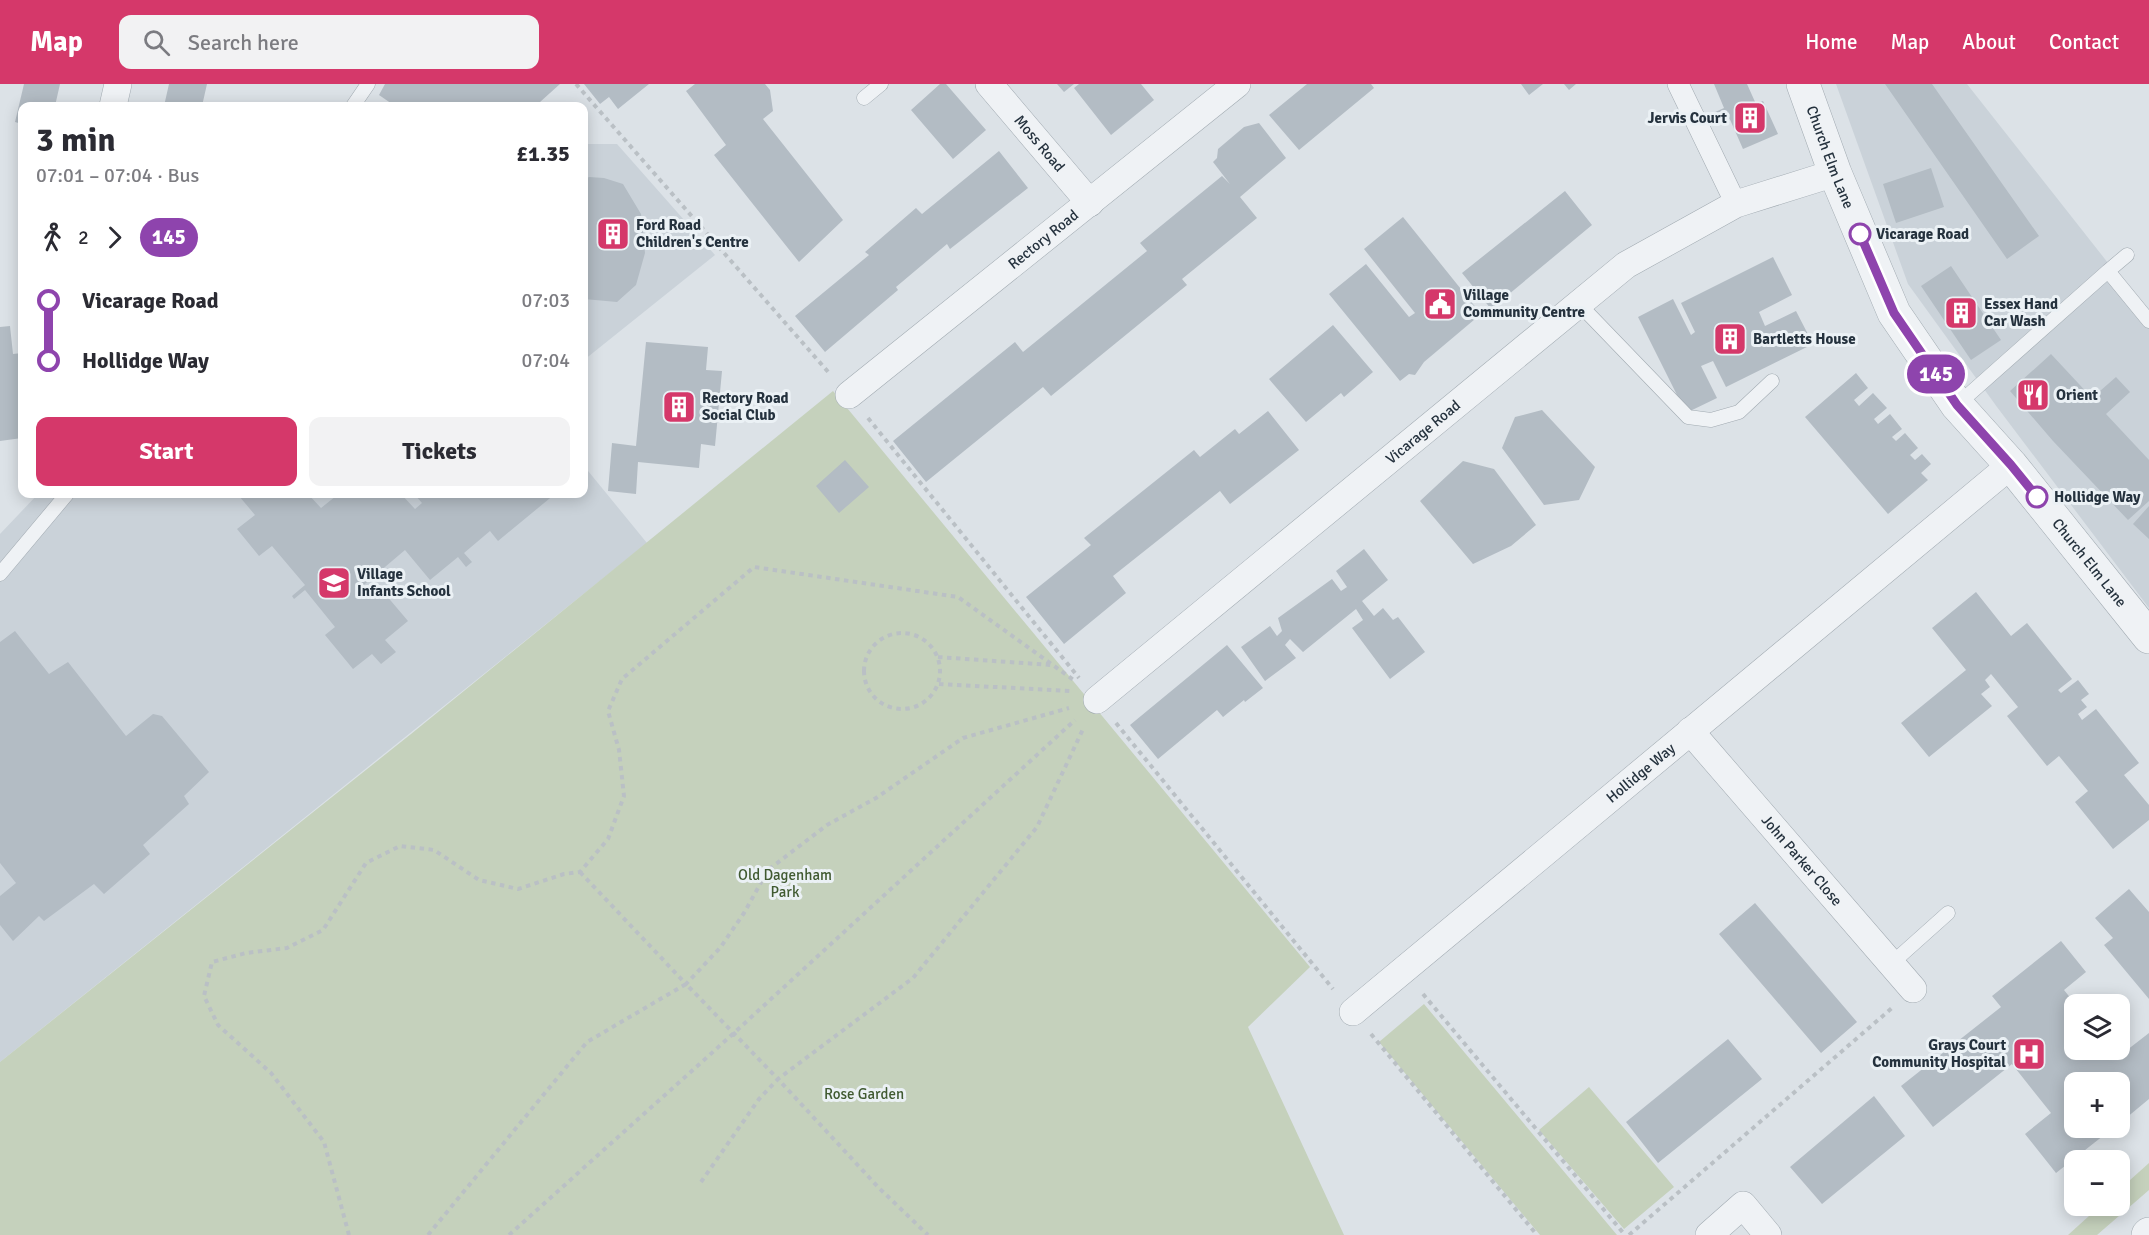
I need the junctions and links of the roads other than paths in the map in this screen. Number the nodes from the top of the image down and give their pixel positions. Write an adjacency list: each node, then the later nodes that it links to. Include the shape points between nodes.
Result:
1 (118, 84): 9 (street)
2 (368, 84): 10 (lane)
3 (881, 84): 8 (lane)
4 (989, 84): 12 (street, Moss Road)
5 (1678, 84): 13 (street)
6 (1803, 84): 11 (street, Church Elm Lane)
7 (1228, 87): 12 (street, Rectory Road)
8 (864, 98)
9 (114, 102)
10 (355, 102)
11 (1835, 172): 13 (street, Vicarage Road); 20 (street, Church Elm Lane, via 1894,313)
12 (1090, 203): 19 (street, Rectory Road)
13 (1736, 204): 16 (street, Vicarage Road, via 1626,265)
14 (2127, 255): 15 (lane)
15 (2108, 271): 17 (lane); 20 (lane)
16 (1580, 305): 18 (lane, via 1688,417 1712,420 1739,412); 25 (street, Vicarage Road)
17 (2149, 321)
18 (1772, 381)
19 (849, 395)
20 (1957, 405): 21 (street, Church Elm Lane)
21 (2011, 465): 24 (street, Church Elm Lane); 26 (street, Hollidge Way)
22 (64, 498): 23 (lane)
23 (0, 574)
24 (2149, 637)
25 (1093, 696)
26 (1690, 731): 28 (street, John Parker Close); 30 (street, Hollidge Way)
27 (1948, 913): 28 (lane)
28 (1891, 964): 29 (street, John Parker Close)
29 (1913, 990)
30 (1353, 1012)
31 (1709, 1235): 32 (street, via 1743,1205)
32 (1768, 1235)

